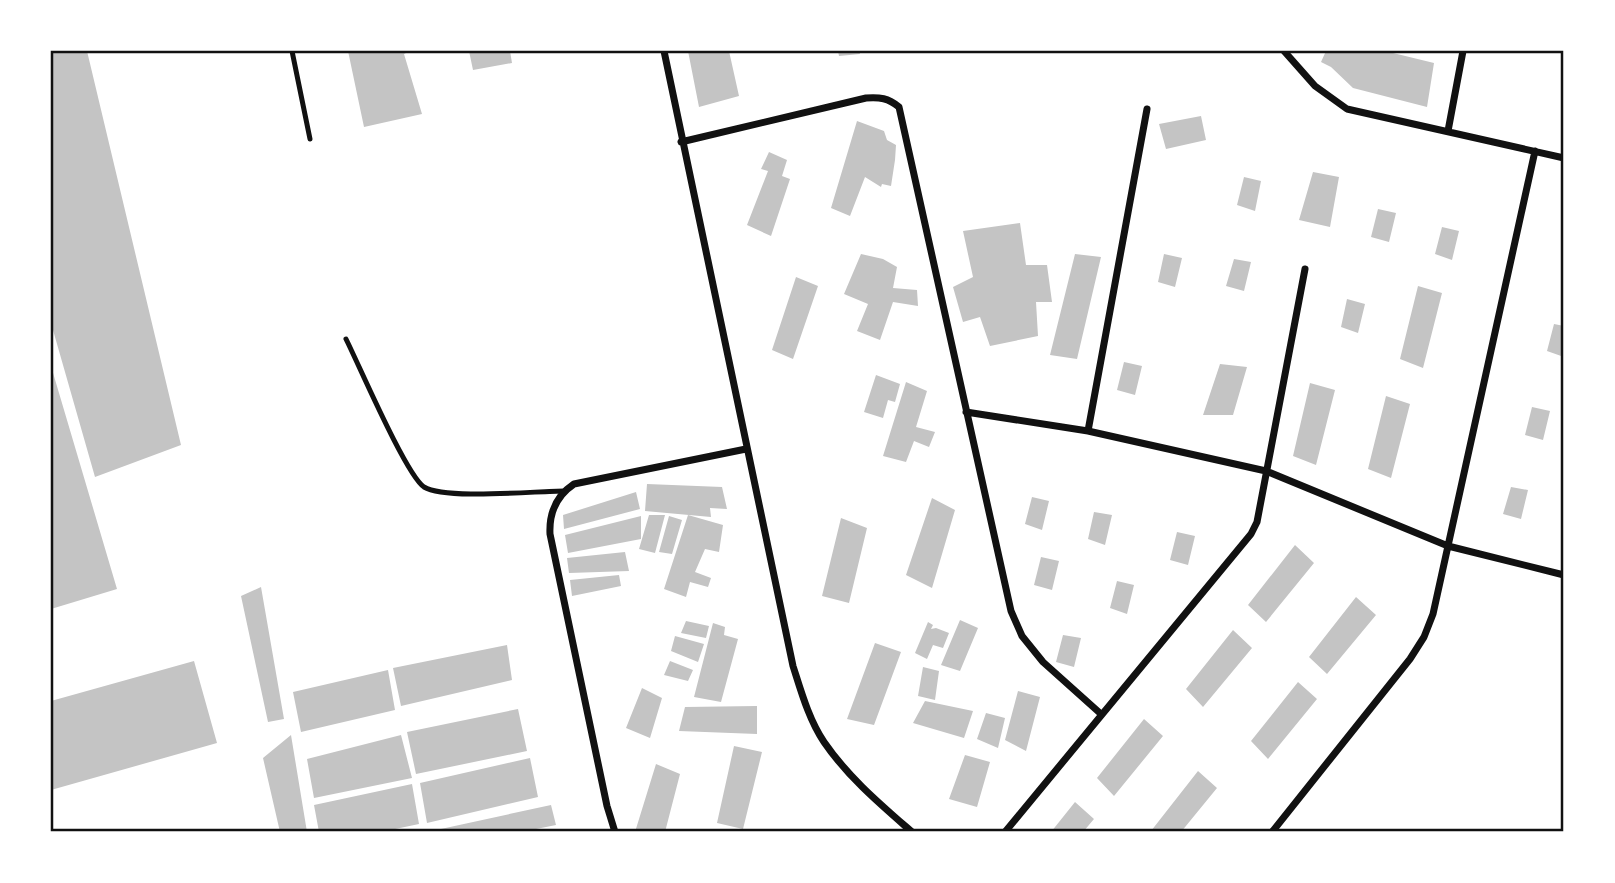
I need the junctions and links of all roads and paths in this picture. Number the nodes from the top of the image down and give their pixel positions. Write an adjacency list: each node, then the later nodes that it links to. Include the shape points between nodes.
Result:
1 (292, 51): 7 (lane)
2 (664, 51): 8 (street)
3 (1284, 51): 6 (street, via 1315,86 1348,108)
4 (1463, 51): 6 (street)
5 (1147, 109): 14 (street)
6 (1448, 131): 9 (street)
7 (310, 139)
8 (681, 142): 13 (street, via 866,98 891,100 899,107); 15 (street)
9 (1535, 151): 10 (street); 18 (street)
10 (1564, 158)
11 (1306, 269): 16 (street)
12 (346, 340): 17 (lane, via 407,464 424,487 449,494)
13 (966, 412): 14 (street); 20 (street, via 1011,611 1022,636 1043,662)
14 (1088, 431): 16 (street)
15 (746, 449): 17 (street, via 574,484); 22 (street, via 805,703 822,740 842,766)
16 (1265, 471): 18 (street); 20 (street, via 1251,534)
17 (564, 491): 21 (street, via 549,519 550,534)
18 (1448, 546): 19 (street); 24 (street, via 1424,637)
19 (1564, 575)
20 (1101, 714): 23 (street)
21 (615, 832)
22 (912, 832)
23 (1006, 832)
24 (1272, 832)

